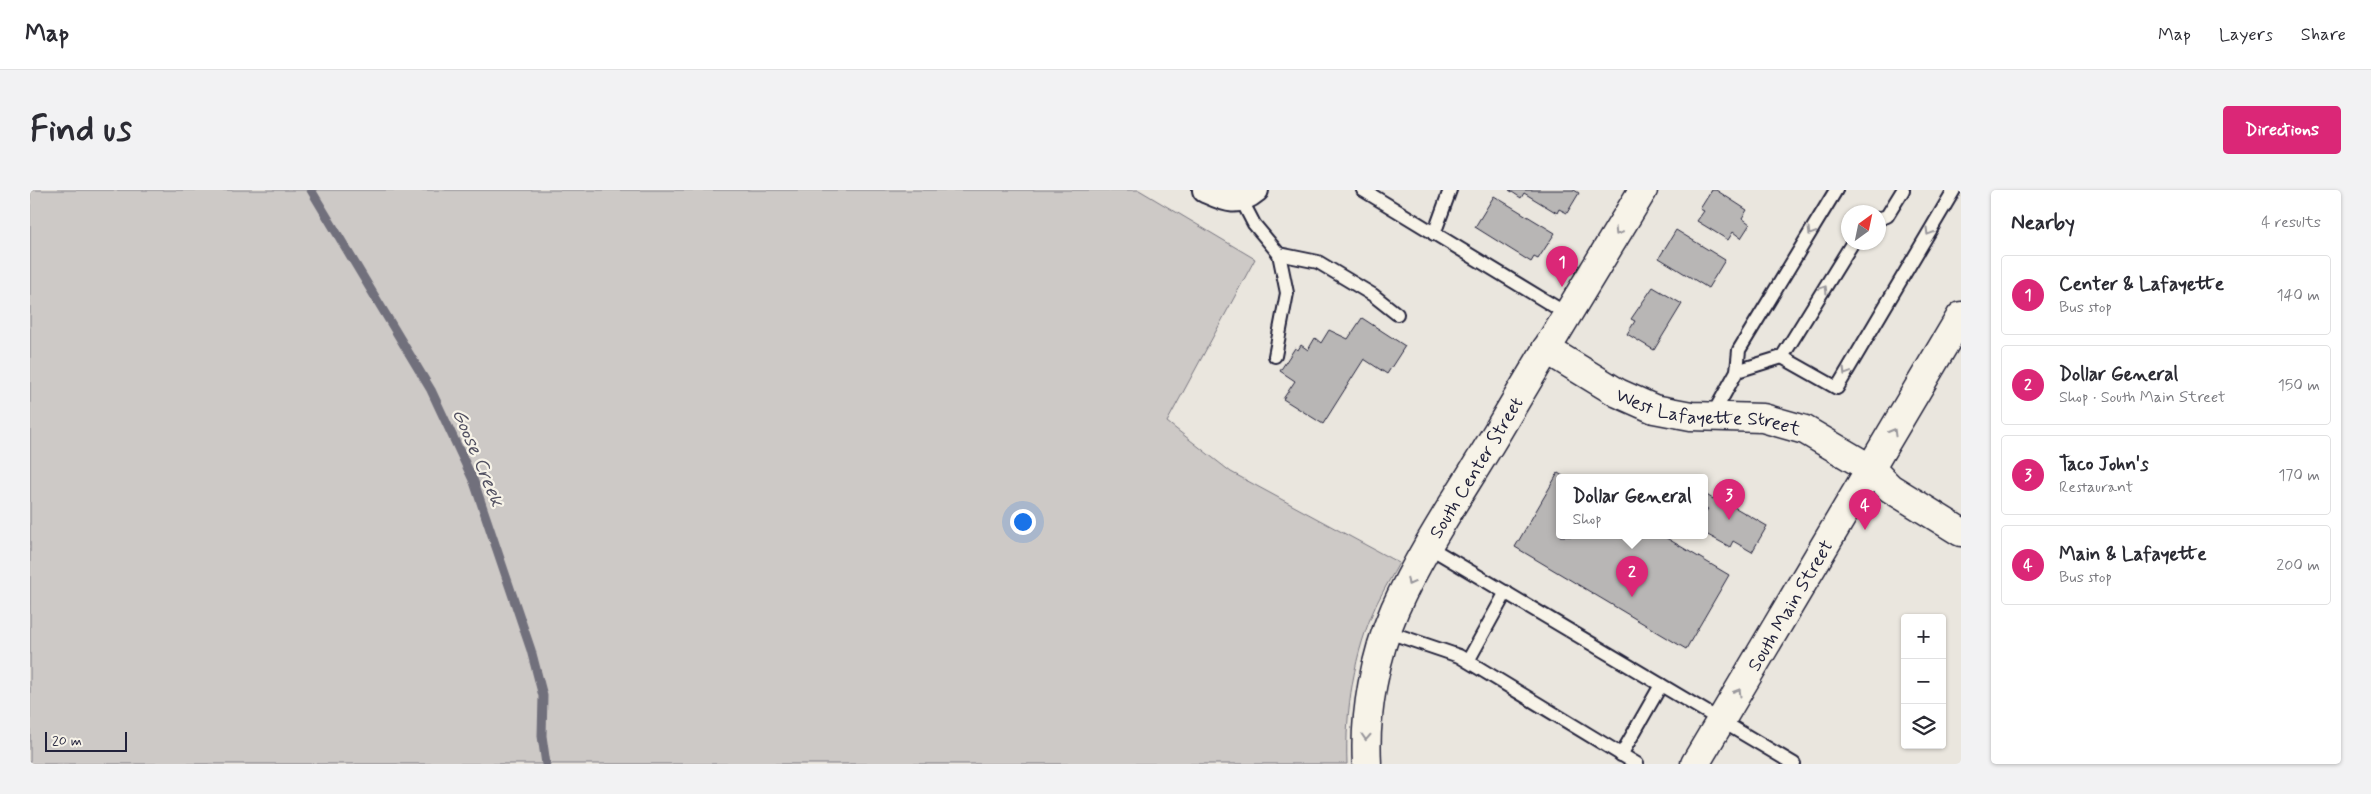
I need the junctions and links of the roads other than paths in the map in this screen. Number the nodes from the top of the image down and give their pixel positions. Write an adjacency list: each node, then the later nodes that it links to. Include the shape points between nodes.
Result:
1 (1205, 190): 8 (street, via 1228,200)
2 (1363, 190): 10 (lane)
3 (1450, 190): 10 (lane)
4 (1643, 190): 14 (main road, South Center Street, one-way to 14)
5 (1836, 190): 19 (lane, one-way to 19, via 1739,350)
6 (1903, 190): 9 (lane)
7 (1954, 190): 18 (lane, one-way to 18, via 1837,388)
8 (1249, 195): 12 (lane, via 1254,224)
9 (1886, 216)
10 (1434, 234): 14 (lane)
11 (1848, 250): 18 (lane, one-way to 11)
12 (1279, 254): 13 (lane, via 1318,262 1373,295); 17 (lane, via 1287,293)
13 (1397, 314)
14 (1568, 314): 16 (main road, South Center Street)
15 (1961, 316): 21 (main road, South Main Street, one-way to 15)
16 (1546, 349): 20 (main road, West Lafayette Street, via 1636,402 1668,413); 23 (main road, South Center Street)
17 (1275, 356)
18 (1782, 357): 19 (lane)
19 (1737, 371): 20 (lane)
20 (1712, 416): 21 (main road, West Lafayette Street, via 1763,418 1804,430)
21 (1872, 469): 22 (main road, West Lafayette Street, via 1890,488); 28 (main road, South Main Street, one-way to 21)
22 (1961, 532)
23 (1429, 547): 24 (lane); 25 (main road, South Center Street, one-way to 25, via 1395,610)
24 (1506, 592): 26 (lane); 27 (lane)
25 (1388, 632): 26 (lane); 30 (main road, South Center Street, one-way to 30, via 1375,671 1368,710)
26 (1468, 661): 29 (lane)
27 (1662, 685): 28 (lane); 29 (lane)
28 (1721, 720): 32 (main road, South Main Street); 33 (lane)
29 (1621, 754): 31 (lane)
30 (1367, 764)
31 (1637, 764)
32 (1695, 764)
33 (1794, 764)

